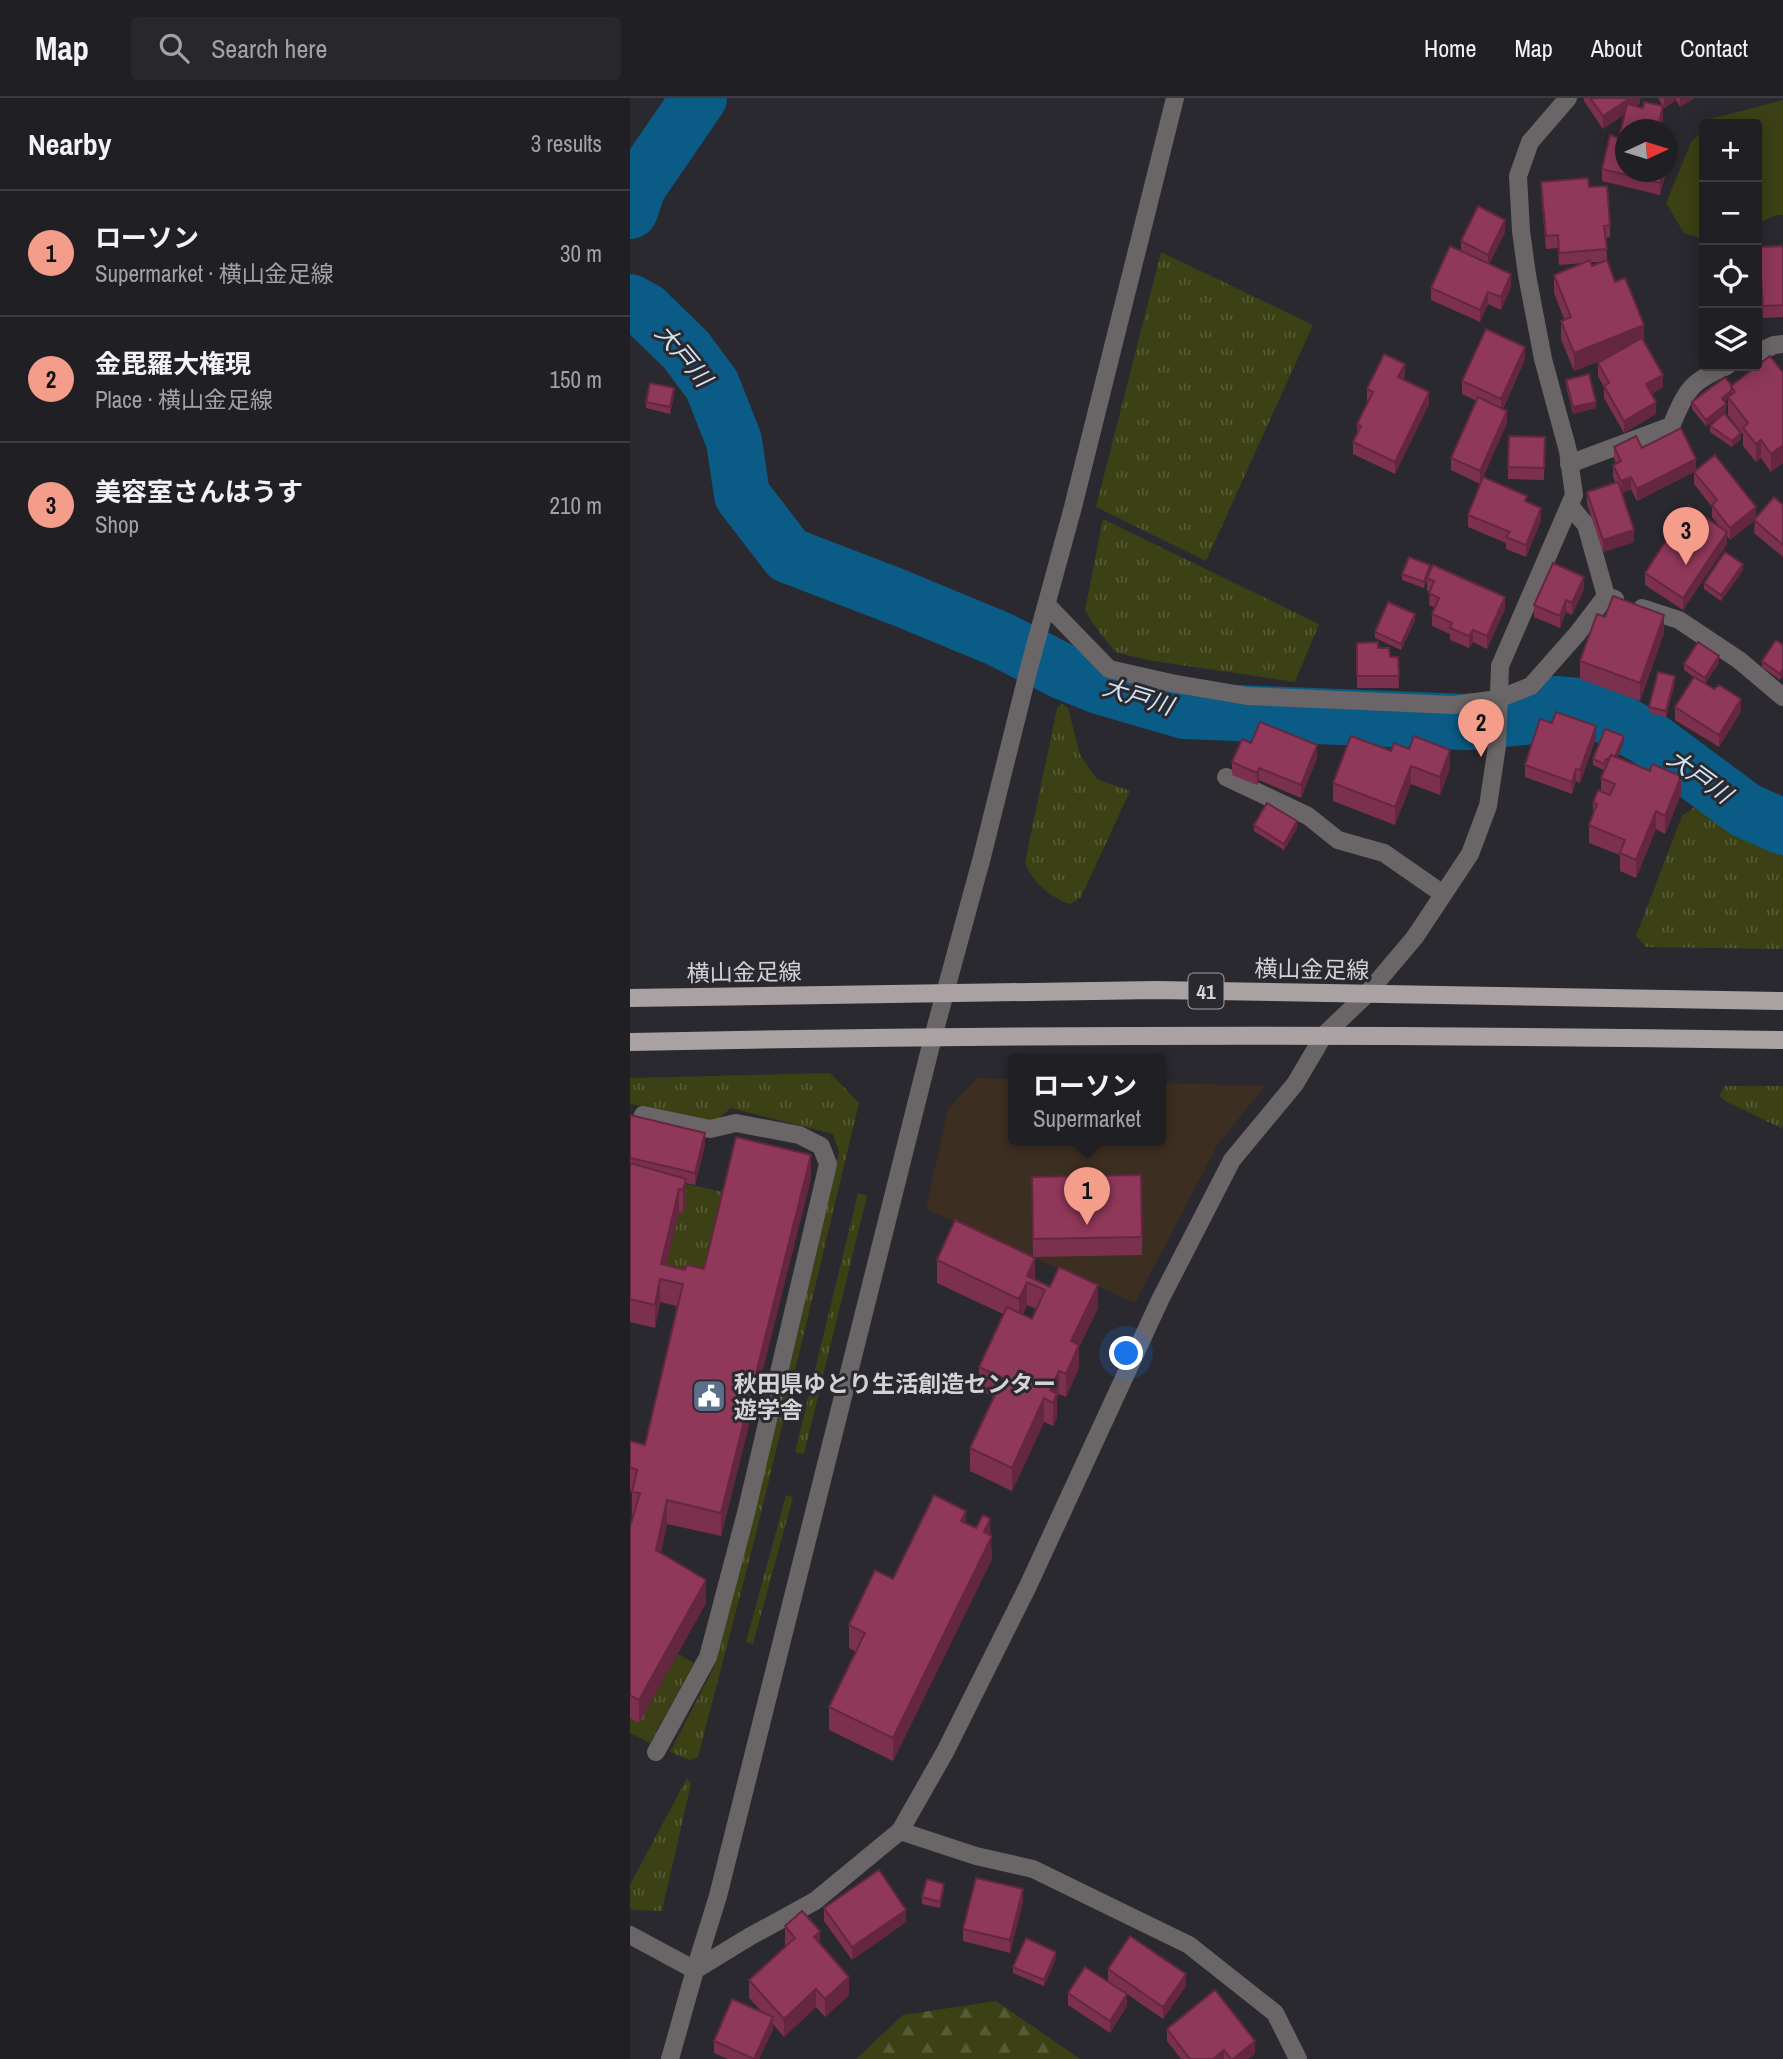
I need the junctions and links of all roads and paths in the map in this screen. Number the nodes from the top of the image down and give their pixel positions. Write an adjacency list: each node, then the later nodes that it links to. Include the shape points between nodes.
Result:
1 (1175, 98): 9 (street)
2 (1567, 98): 6 (street, via 1530,142 1518,176 1527,275)
3 (1783, 344): 4 (street)
4 (1762, 351)
5 (1714, 371): 6 (street, via 1687,391 1671,426)
6 (1569, 464): 7 (street, via 1574,495)
7 (1570, 506): 8 (street, via 1586,525); 11 (street, via 1500,666)
8 (1606, 596): 10 (street, via 1679,620); 11 (street, via 1531,686)
9 (1047, 605): 11 (street, via 1109,669 1171,683 1247,696 1453,705); 14 (street)
10 (1781, 692)
11 (1498, 700): 13 (street, via 1488,806 1470,854)
12 (1226, 776): 13 (street, via 1308,816 1338,840 1384,853)
13 (1443, 894): 15 (street, via 1415,937)
14 (944, 994): 15 (main road, 横山金足線 / 41, via 1156,990); 16 (main road, 横山金足線 / 41); 19 (street)
15 (1366, 995): 17 (main road, 横山金足線 / 41); 18 (street)
16 (630, 998)
17 (1783, 1001)
18 (1324, 1035): 19 (main road, 41); 20 (main road, 41); 24 (street, via 1294,1084 1231,1160 1160,1300 1028,1586)
19 (933, 1037): 21 (main road, 41); 26 (street, via 718,1896)
20 (1783, 1040)
21 (630, 1042)
22 (643, 1115): 23 (street, via 710,1129 736,1123 799,1135 821,1146 828,1164 708,1657)
23 (656, 1752)
24 (900, 1831): 26 (street, via 815,1902); 28 (street, via 1032,1869 1189,1945 1275,2013)
25 (630, 1936): 26 (street)
26 (695, 1970): 27 (street)
27 (670, 2059)
28 (1298, 2059)

